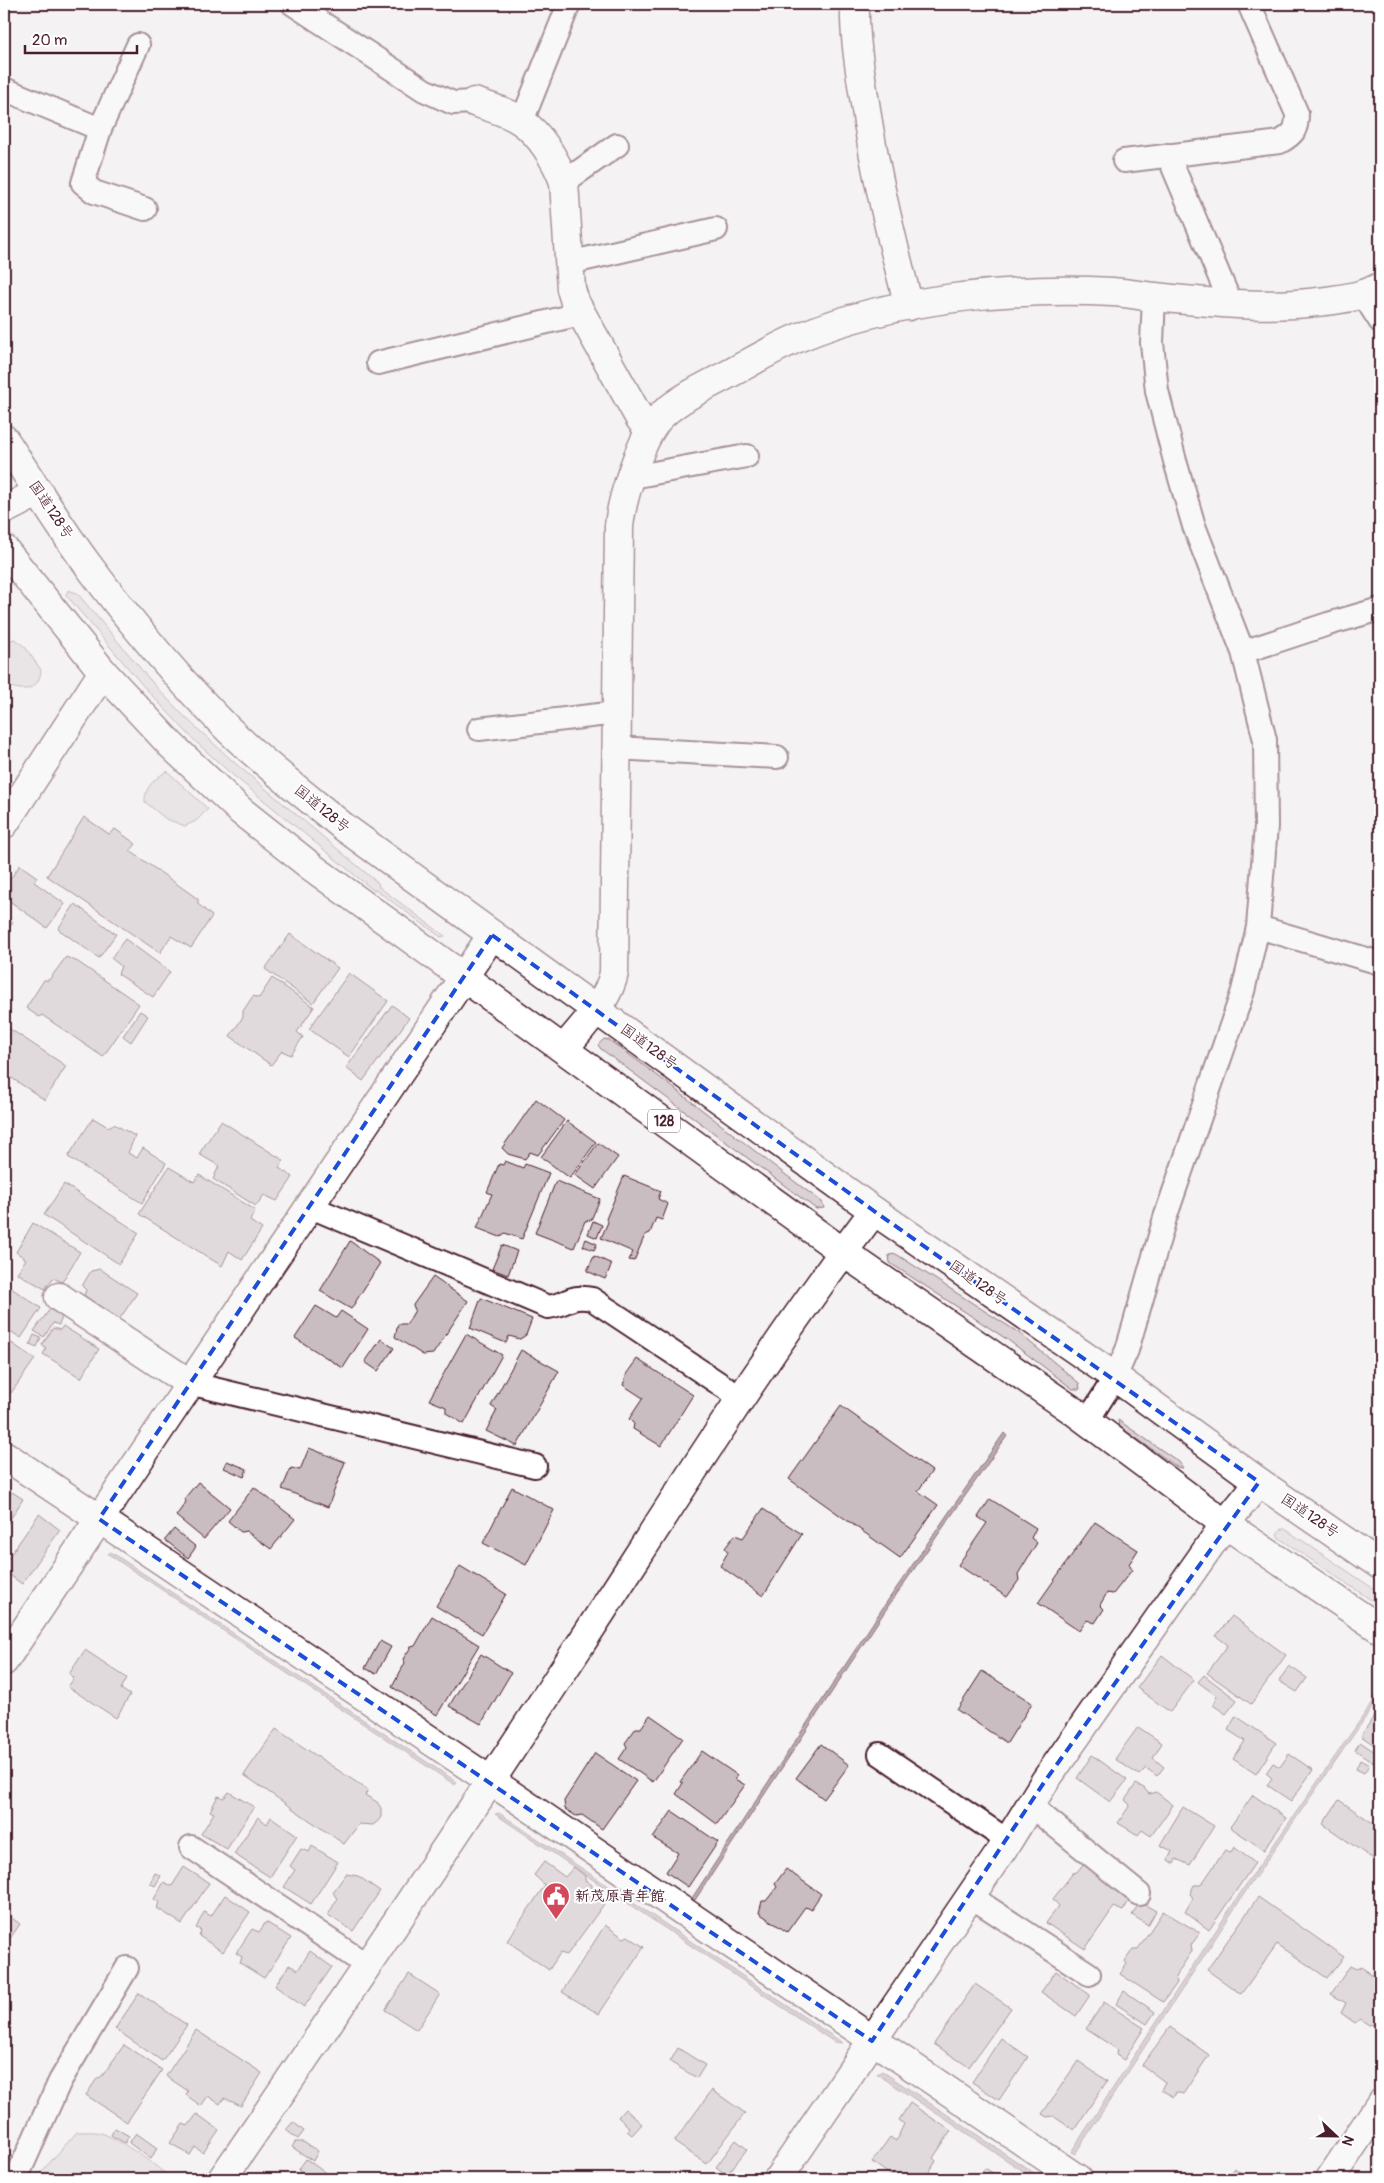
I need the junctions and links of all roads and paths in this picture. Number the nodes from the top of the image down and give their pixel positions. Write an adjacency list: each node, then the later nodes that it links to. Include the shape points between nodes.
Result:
1 (293, 4): 7 (lane, via 424,90 454,103)
2 (569, 4): 8 (lane)
3 (855, 4): 20 (main road, via 861,80 873,159)
4 (1249, 4): 11 (lane, via 1297,114 1292,136 1280,142)
5 (138, 46): 9 (lane)
6 (4, 89): 9 (lane)
7 (474, 102): 8 (main road)
8 (522, 121): 13 (main road, via 554,160)
9 (100, 129): 14 (lane, via 83,183 94,192)
10 (618, 145): 13 (lane)
11 (1168, 155): 12 (lane); 19 (lane)
12 (1124, 160)
13 (564, 182): 16 (main road)
14 (145, 209)
15 (716, 229): 16 (lane)
16 (569, 263): 21 (main road, via 571,289)
17 (1372, 291): 19 (main road, via 1275,306); 22 (lane)
18 (1154, 297): 19 (main road); 20 (main road, via 1115,292 1053,291 982,295); 32 (lane, via 1152,343 1157,391 1174,461 1194,526)
19 (1231, 304)
20 (909, 306): 24 (main road, via 833,326 771,350 677,403)
21 (580, 314): 23 (lane); 24 (main road)
22 (1380, 321)
23 (378, 362)
24 (649, 430): 27 (main road)
25 (4, 439): 28 (main road, 国道128号)
26 (747, 456): 27 (lane)
27 (632, 477): 34 (main road, via 621,506 619,526)
28 (39, 492): 29 (main road); 40 (main road, 国道128号, via 110,594 162,658 229,730 345,828)
29 (4, 510)
30 (4, 549): 33 (main road, 128)
31 (1380, 609): 32 (lane)
32 (1243, 652): 39 (lane, via 1265,740 1266,826)
33 (103, 672): 38 (main road); 42 (main road, 128, via 241,811 313,868)
34 (616, 713): 35 (lane); 36 (main road)
35 (479, 729)
36 (616, 748): 37 (lane); 43 (main road, via 614,973 609,990)
37 (777, 757)
38 (4, 824)
39 (1258, 927): 41 (lane); 49 (lane, via 1243,991 1165,1218 1127,1350)
40 (492, 935): 42 (main road); 43 (main road, 国道128号)
41 (1380, 963)
42 (464, 977): 44 (main road, 128); 45 (main road)
43 (596, 1009): 44 (main road); 46 (main road, 国道128号)
44 (564, 1049): 47 (main road, 128)
45 (311, 1207): 50 (main road); 51 (lane, via 548,1307 558,1306 570,1298 582,1296 592,1299)
46 (874, 1211): 47 (main road); 49 (main road, 国道128号)
47 (843, 1252): 51 (main road); 52 (main road, 128)
48 (59, 1297): 50 (main road)
49 (1115, 1377): 52 (lane); 55 (main road, 国道128号)
50 (189, 1383): 54 (lane); 56 (main road)
51 (742, 1398): 62 (main road)
52 (1088, 1422): 57 (main road, 128)
53 (4, 1455): 56 (main road)
54 (535, 1466)
55 (1259, 1482): 57 (main road); 58 (main road, 国道128号)
56 (99, 1519): 60 (main road); 62 (main road)
57 (1226, 1524): 59 (main road, 128); 63 (main road, via 1050,1773)
58 (1380, 1565)
59 (1380, 1629)
60 (4, 1660)
61 (880, 1754): 64 (lane)
62 (491, 1781): 68 (main road); 71 (main road)
63 (1031, 1806): 64 (main road); 66 (lane)
64 (1008, 1841): 67 (main road)
65 (191, 1847): 68 (lane)
66 (1139, 1894)
67 (970, 1896): 70 (lane); 71 (main road)
68 (368, 1966): 74 (main road)
69 (127, 1968): 73 (lane, via 60,2081)
70 (1089, 1974)
71 (872, 2041): 75 (main road); 76 (main road)
72 (1380, 2104): 77 (main road)
73 (16, 2179)
74 (222, 2179)
75 (778, 2179)
76 (1078, 2179)
77 (1330, 2179)

